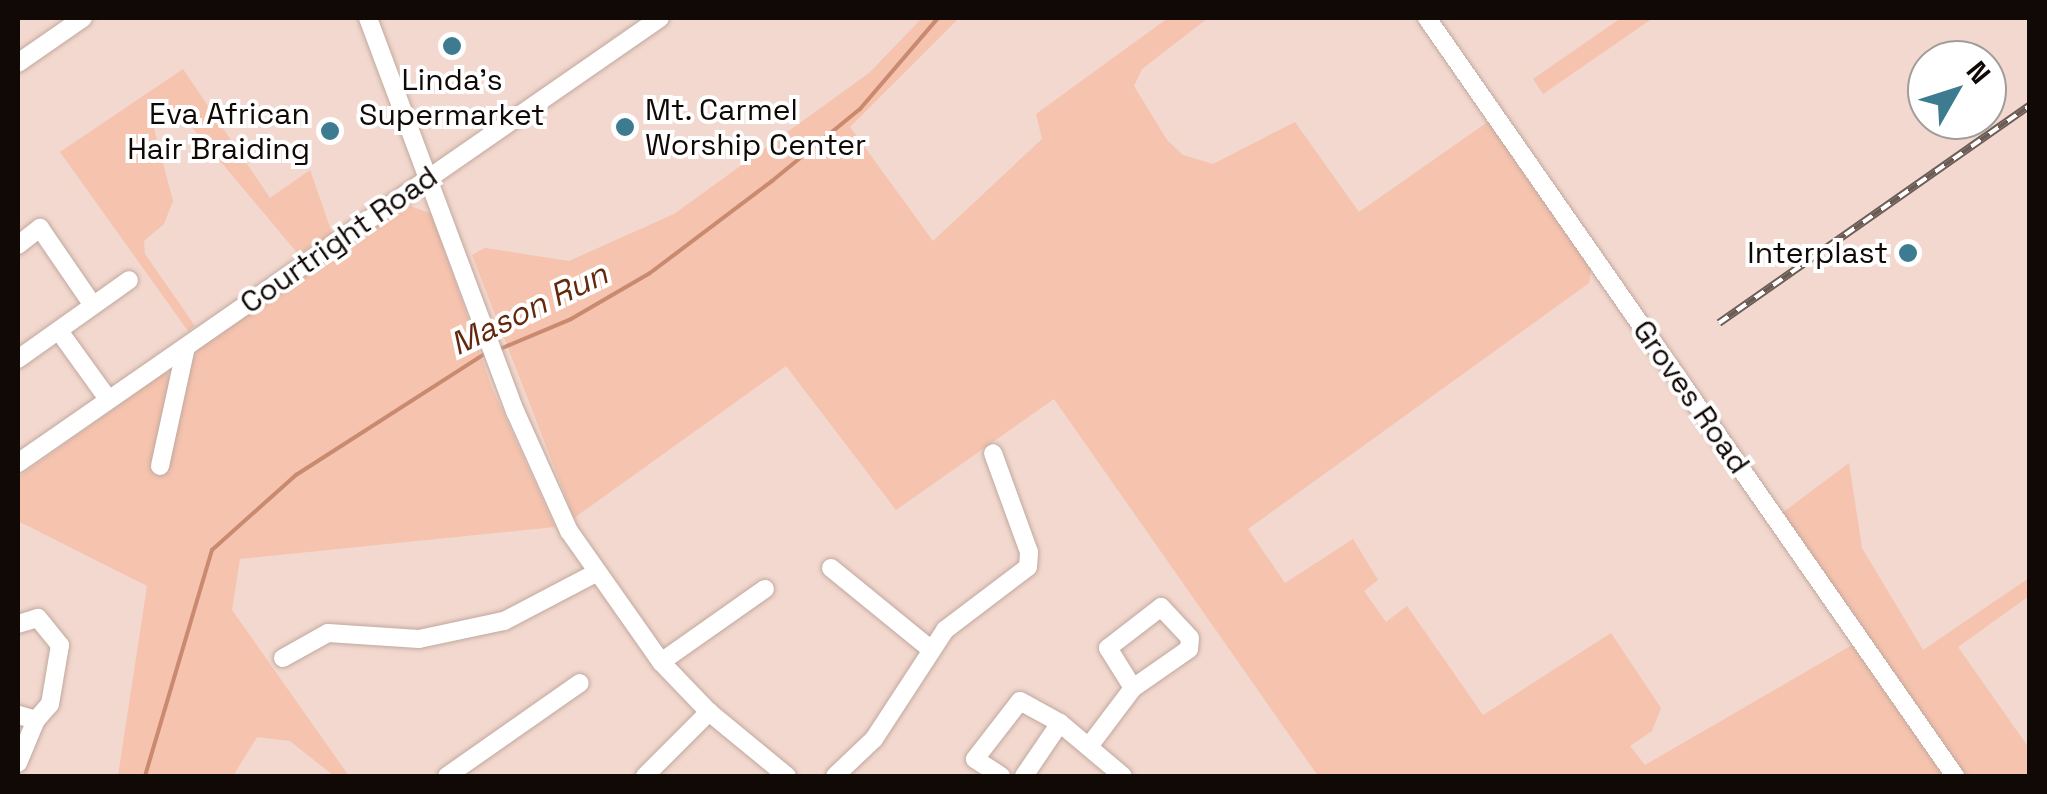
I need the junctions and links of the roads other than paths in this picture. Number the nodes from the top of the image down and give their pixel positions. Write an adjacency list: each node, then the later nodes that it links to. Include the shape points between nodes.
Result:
1 (83, 18): 5 (street)
2 (368, 18): 6 (street)
3 (660, 18): 6 (street, Courtright Road)
4 (1428, 18): 38 (street, Groves Road)
5 (18, 63)
6 (430, 176): 11 (street, Courtright Road); 18 (street, via 539,468)
7 (18, 245): 9 (street, via 40,228)
8 (130, 280): 9 (street)
9 (92, 304): 10 (street)
10 (59, 331): 12 (street); 13 (street)
11 (186, 347): 13 (street, Courtright Road); 16 (street)
12 (21, 348)
13 (108, 399): 15 (street, Courtright Road)
14 (993, 453): 21 (street, via 1029,552 1028,567)
15 (18, 463)
16 (160, 466)
17 (830, 568): 21 (street)
18 (594, 574): 22 (street, via 504,621 418,639 328,633); 23 (street)
19 (765, 589): 23 (street)
20 (18, 624): 27 (street, via 38,618 60,645 50,704)
21 (930, 648): 34 (street, via 874,738)
22 (283, 658)
23 (661, 662): 26 (street)
24 (580, 683): 31 (street)
25 (1133, 688): 25 (street, via 1189,649 1190,638 1166,608 1110,642 1108,654); 29 (street)
26 (709, 712): 32 (street); 33 (street)
27 (27, 718): 30 (street)
28 (1060, 723): 29 (street); 35 (street, via 1029,702 1012,706 975,759); 36 (street)
29 (1090, 745): 37 (street)
30 (18, 763)
31 (447, 776)
32 (646, 776)
33 (787, 776)
34 (835, 776)
35 (1001, 776)
36 (1024, 776)
37 (1124, 776)
38 (1955, 776)

